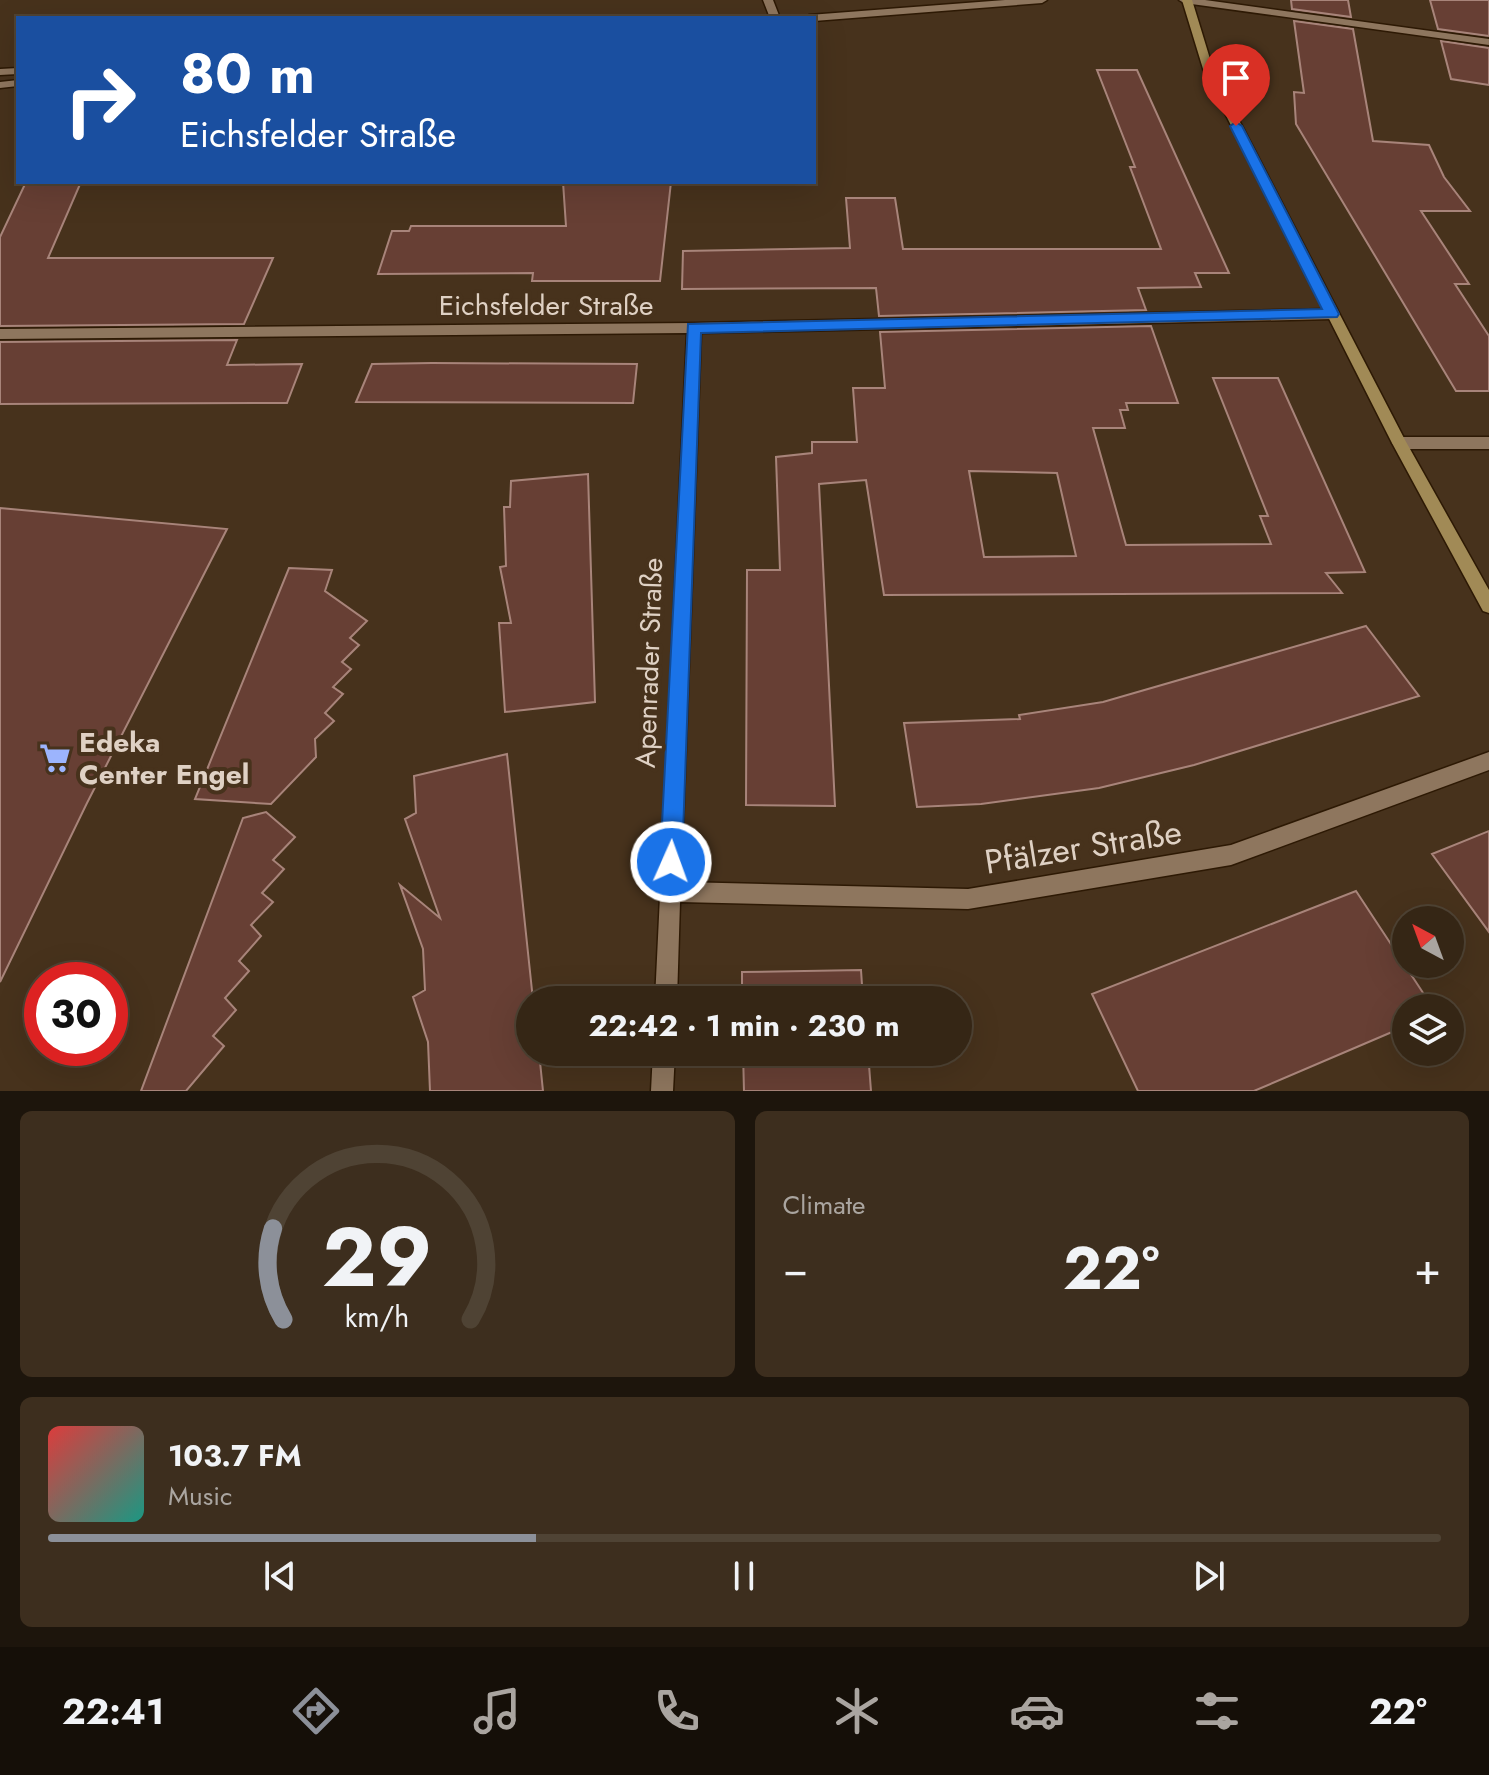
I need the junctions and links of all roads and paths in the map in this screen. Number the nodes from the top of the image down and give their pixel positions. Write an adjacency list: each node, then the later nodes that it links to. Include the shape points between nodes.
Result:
1 (1042, 0): 3 (street)
2 (1186, 0): 4 (street); 5 (street, via 1209,72)
3 (816, 17)
4 (1489, 42)
5 (1332, 314): 6 (street, Eichsfelder Straße); 8 (street)
6 (694, 328): 7 (street, Eichsfelder Straße); 12 (street, Apenrader Straße)
7 (0, 334)
8 (1399, 443): 9 (street); 10 (street)
9 (1489, 443)
10 (1489, 606)
11 (1489, 761): 12 (street, Pfälzer Straße, via 1231,855 968,899)
12 (670, 892): 13 (street, Apenrader Straße)
13 (667, 986)
14 (663, 1066): 15 (street)
15 (662, 1091)

